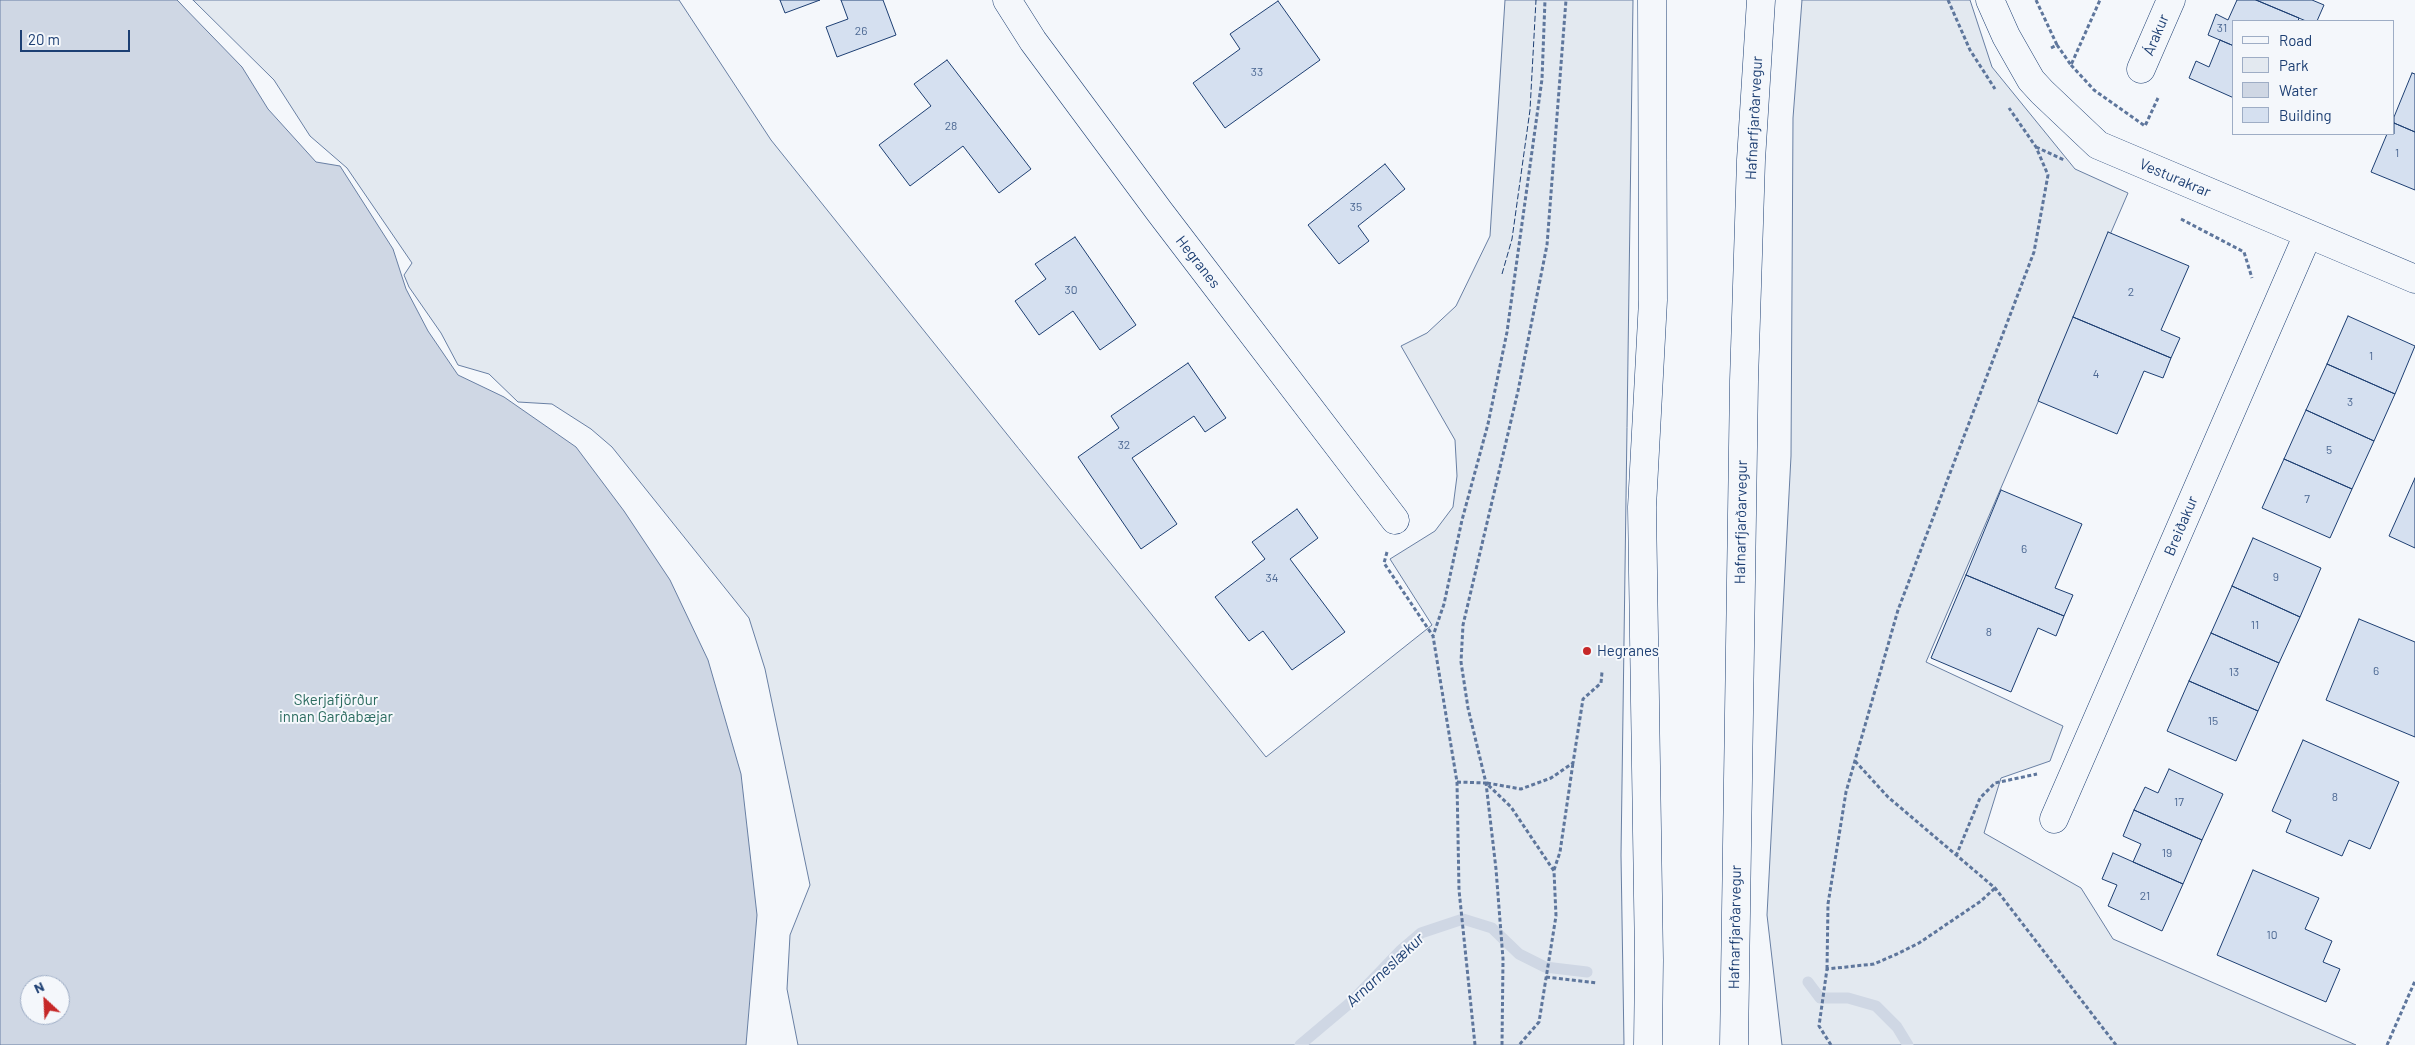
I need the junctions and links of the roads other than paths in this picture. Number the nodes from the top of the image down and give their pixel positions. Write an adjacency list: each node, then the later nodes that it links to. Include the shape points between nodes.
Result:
1 (1007, 0): 9 (main road, Hegranes, via 1033,41 1159,211)
2 (1652, 0): 11 (main road, via 1653,300 1642,507)
3 (1761, 0): 12 (main road, Hafnarfjarðarvegur, via 1751,160 1744,381)
4 (2170, 0): 6 (main road, Árakur)
5 (1991, 3): 7 (main road, Vesturakrar, via 2022,64 2042,92 2098,145)
6 (2141, 69)
7 (2308, 234): 8 (main road, Vesturakrar); 10 (main road, Breiðakur)
8 (2415, 279)
9 (1395, 520)
10 (2054, 819)
11 (1648, 1045)
12 (1734, 1045)

